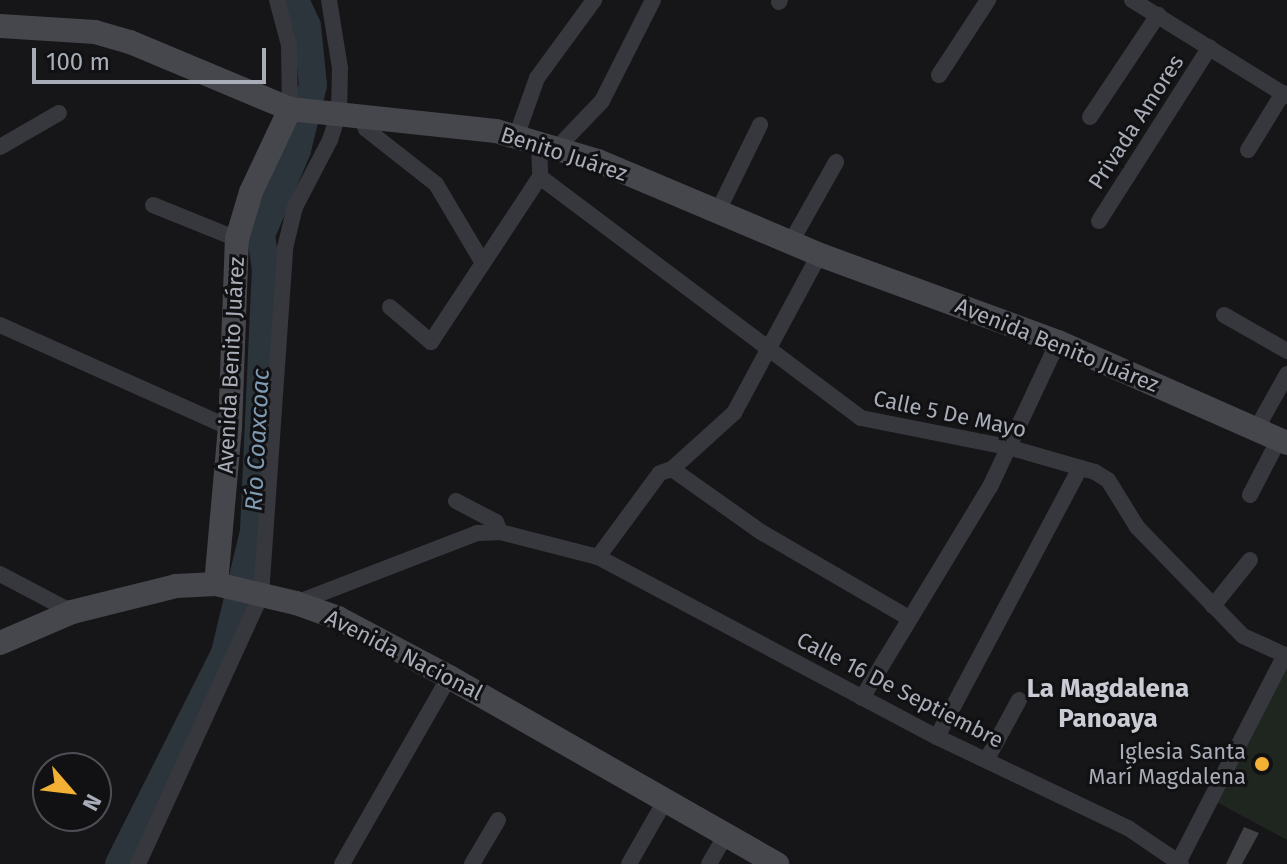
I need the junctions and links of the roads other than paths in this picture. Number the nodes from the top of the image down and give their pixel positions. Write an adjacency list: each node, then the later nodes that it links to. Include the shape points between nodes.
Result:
1 (277, 0): 12 (street, via 289,45)
2 (329, 0): 12 (street, Avenida Benito Juárez, via 340,68)
3 (594, 0): 16 (street, via 537,78)
4 (653, 0): 16 (street, via 602,101)
5 (988, 0): 10 (street)
6 (1132, 0): 7 (street)
7 (1158, 15): 9 (street); 14 (street)
8 (0, 26): 12 (street, Benito Juárez, via 95,32)
9 (1210, 47): 11 (street); 23 (street, Privada Amores)
10 (939, 75)
11 (1285, 95): 18 (street)
12 (322, 112): 16 (street, Benito Juárez); 24 (street, Avenida Benito Juárez, via 251,192); 27 (street, via 366,129 436,184); 48 (street, via 285,248 284,314)
13 (59, 113): 17 (street)
14 (1090, 117)
15 (760, 125): 22 (street)
16 (537, 143): 20 (street); 22 (street, Benito Juárez)
17 (0, 147)
18 (1248, 150)
19 (836, 162): 25 (street)
20 (540, 177): 27 (street); 32 (street, Calle 5 De Mayo)
21 (153, 205): 24 (street)
22 (718, 211): 25 (street, Benito Juárez)
23 (1099, 221)
24 (237, 239): 35 (street, Avenida Benito Juárez)
25 (791, 242): 26 (street, Benito Juárez)
26 (823, 256): 31 (street, Avenida Benito Juárez); 32 (street)
27 (483, 263): 28 (street, via 431,342)
28 (390, 307)
29 (1224, 315): 33 (street)
30 (0, 325): 35 (street)
31 (1058, 342): 36 (street, Avenida Benito Juárez); 38 (street)
32 (767, 350): 38 (street, Calle 5 De Mayo, via 861,418); 40 (street, via 734,413)
33 (1287, 351)
34 (1287, 374): 36 (street)
35 (230, 428): 47 (street, Avenida Benito Juárez)
36 (1257, 428): 37 (street, Avenida Benito Juárez)
37 (1283, 441): 41 (street)
38 (1008, 447): 39 (street, Calle 5 De Mayo); 52 (street, via 990,487)
39 (1080, 468): 50 (street, Calle 5 De Mayo, via 1108,480 1137,527); 58 (street)
40 (672, 469): 44 (street, via 660,473 639,496); 52 (street, via 761,532)
41 (1250, 495)
42 (456, 501): 43 (street, via 496,522)
43 (500, 532): 44 (street, Calle 16 De Septiembre); 49 (street, via 477,533)
44 (598, 557): 56 (street, Calle 16 De Septiembre)
45 (1250, 560): 50 (street)
46 (0, 574): 51 (street)
47 (220, 585): 48 (street, Avenida Nacional); 51 (street, Avenida Nacional, via 135,594)
48 (255, 594): 49 (street, Avenida Nacional); 64 (street)
49 (296, 603): 55 (street, Avenida Nacional, via 338,618)
50 (1213, 606): 54 (street, Calle 5 De Mayo, via 1243,636)
51 (72, 612): 53 (street, Avenida Nacional)
52 (909, 618): 56 (street)
53 (0, 643)
54 (1286, 656): 63 (street)
55 (449, 677): 60 (street, Avenida Nacional); 65 (street)
56 (862, 698): 58 (street, Calle 16 De Septiembre)
57 (1019, 700): 59 (street)
58 (937, 737): 59 (street, Calle 16 De Septiembre)
59 (987, 759): 63 (street, Calle 16 De Septiembre, via 1128,828)
60 (665, 801): 62 (street, Avenida Nacional); 67 (street)
61 (498, 820): 66 (street)
62 (725, 836): 68 (street); 69 (street, Avenida Nacional)
63 (1180, 863)
64 (138, 864)
65 (342, 864)
66 (472, 864)
67 (629, 864)
68 (709, 864)
69 (777, 864)

